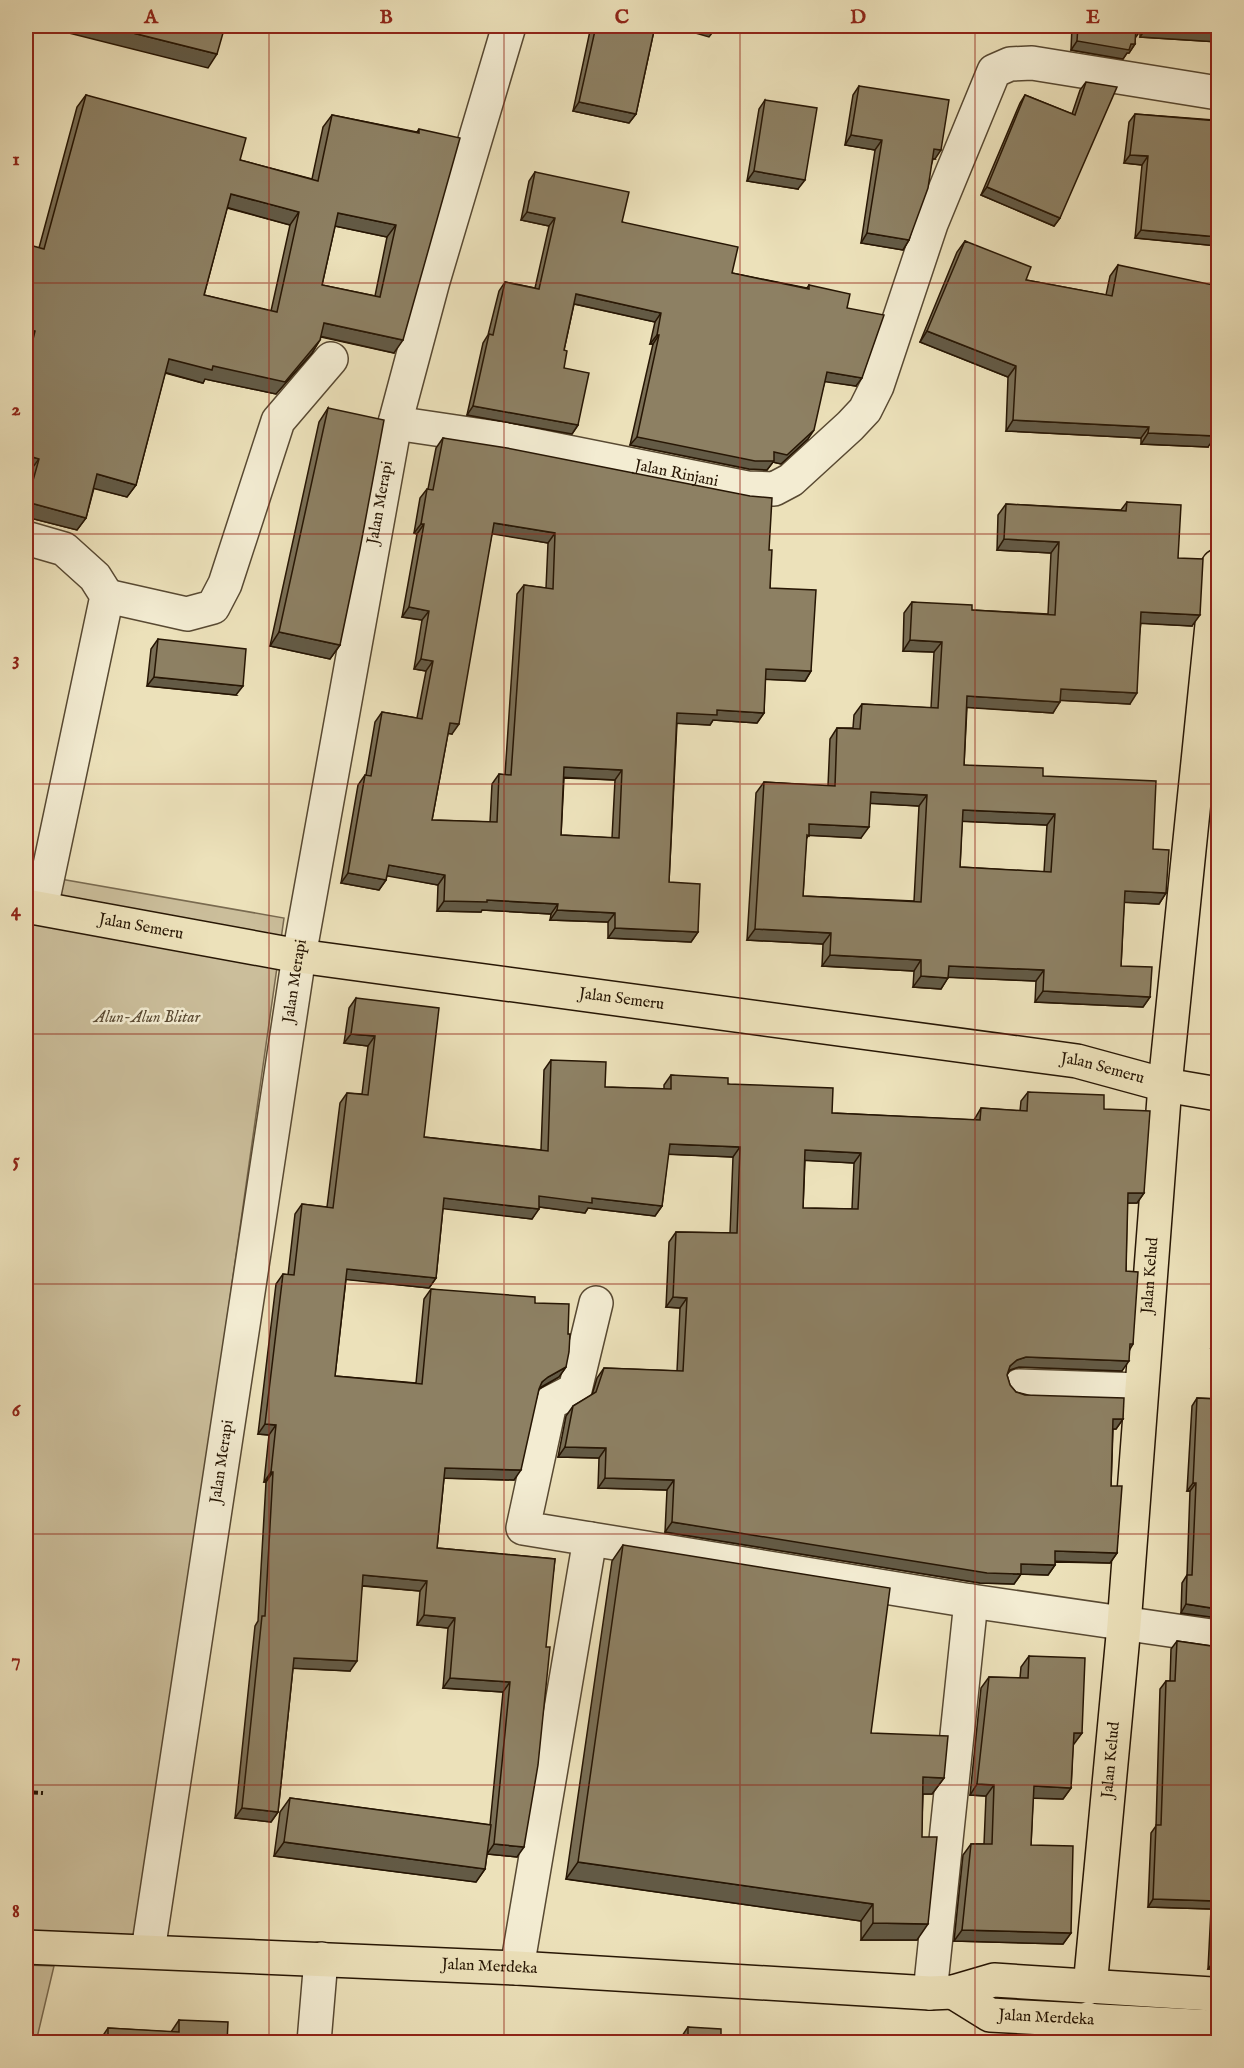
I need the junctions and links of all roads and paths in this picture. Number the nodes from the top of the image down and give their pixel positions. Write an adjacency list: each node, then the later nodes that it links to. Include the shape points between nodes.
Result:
1 (509, 26): 4 (street, Jalan Merapi)
2 (1218, 93): 4 (street, Jalan Rinjani, via 1032,63 1010,64 994,71 931,224 877,386 865,410 791,480 774,489 747,488 503,439)
3 (331, 359): 7 (street, via 278,421 225,584 213,607 187,614)
4 (395, 423): 9 (street, Jalan Merapi)
5 (26, 538): 7 (street, via 64,549 95,577)
6 (1218, 566): 10 (main road, Jalan Kelud)
7 (106, 596): 8 (street)
8 (34, 907): 9 (main road, Jalan Semeru)
9 (299, 956): 10 (main road, Jalan Semeru, via 1077,1061); 22 (street, Jalan Merapi)
10 (1165, 1085): 11 (main road, Jalan Semeru); 14 (main road, Jalan Kelud)
11 (1218, 1094)
12 (596, 1303): 15 (street, via 575,1390 550,1403 523,1528)
13 (1019, 1386): 14 (street)
14 (1141, 1390): 17 (main road, Jalan Kelud)
15 (590, 1539): 16 (street); 24 (street)
16 (971, 1601): 17 (street); 26 (street)
17 (1124, 1625): 18 (street); 25 (main road, Jalan Kelud)
18 (1218, 1637)
19 (26, 1792): 20 (path)
20 (43, 1793)
21 (26, 1947): 22 (main road, Jalan Merdeka)
22 (148, 1951): 23 (main road, Jalan Merdeka)
23 (321, 1959): 24 (main road, Jalan Merdeka); 30 (street)
24 (517, 1968): 26 (main road, Jalan Merdeka)
25 (1090, 1987): 26 (main road, Jalan Merdeka, via 994,1980); 27 (main road, Jalan Merdeka, via 1212,1994)
26 (942, 1993): 29 (main road, Jalan Merdeka, via 990,2015)
27 (1218, 1999)
28 (1218, 2025): 29 (main road, Jalan Merdeka)
29 (1087, 2031)
30 (314, 2043)

